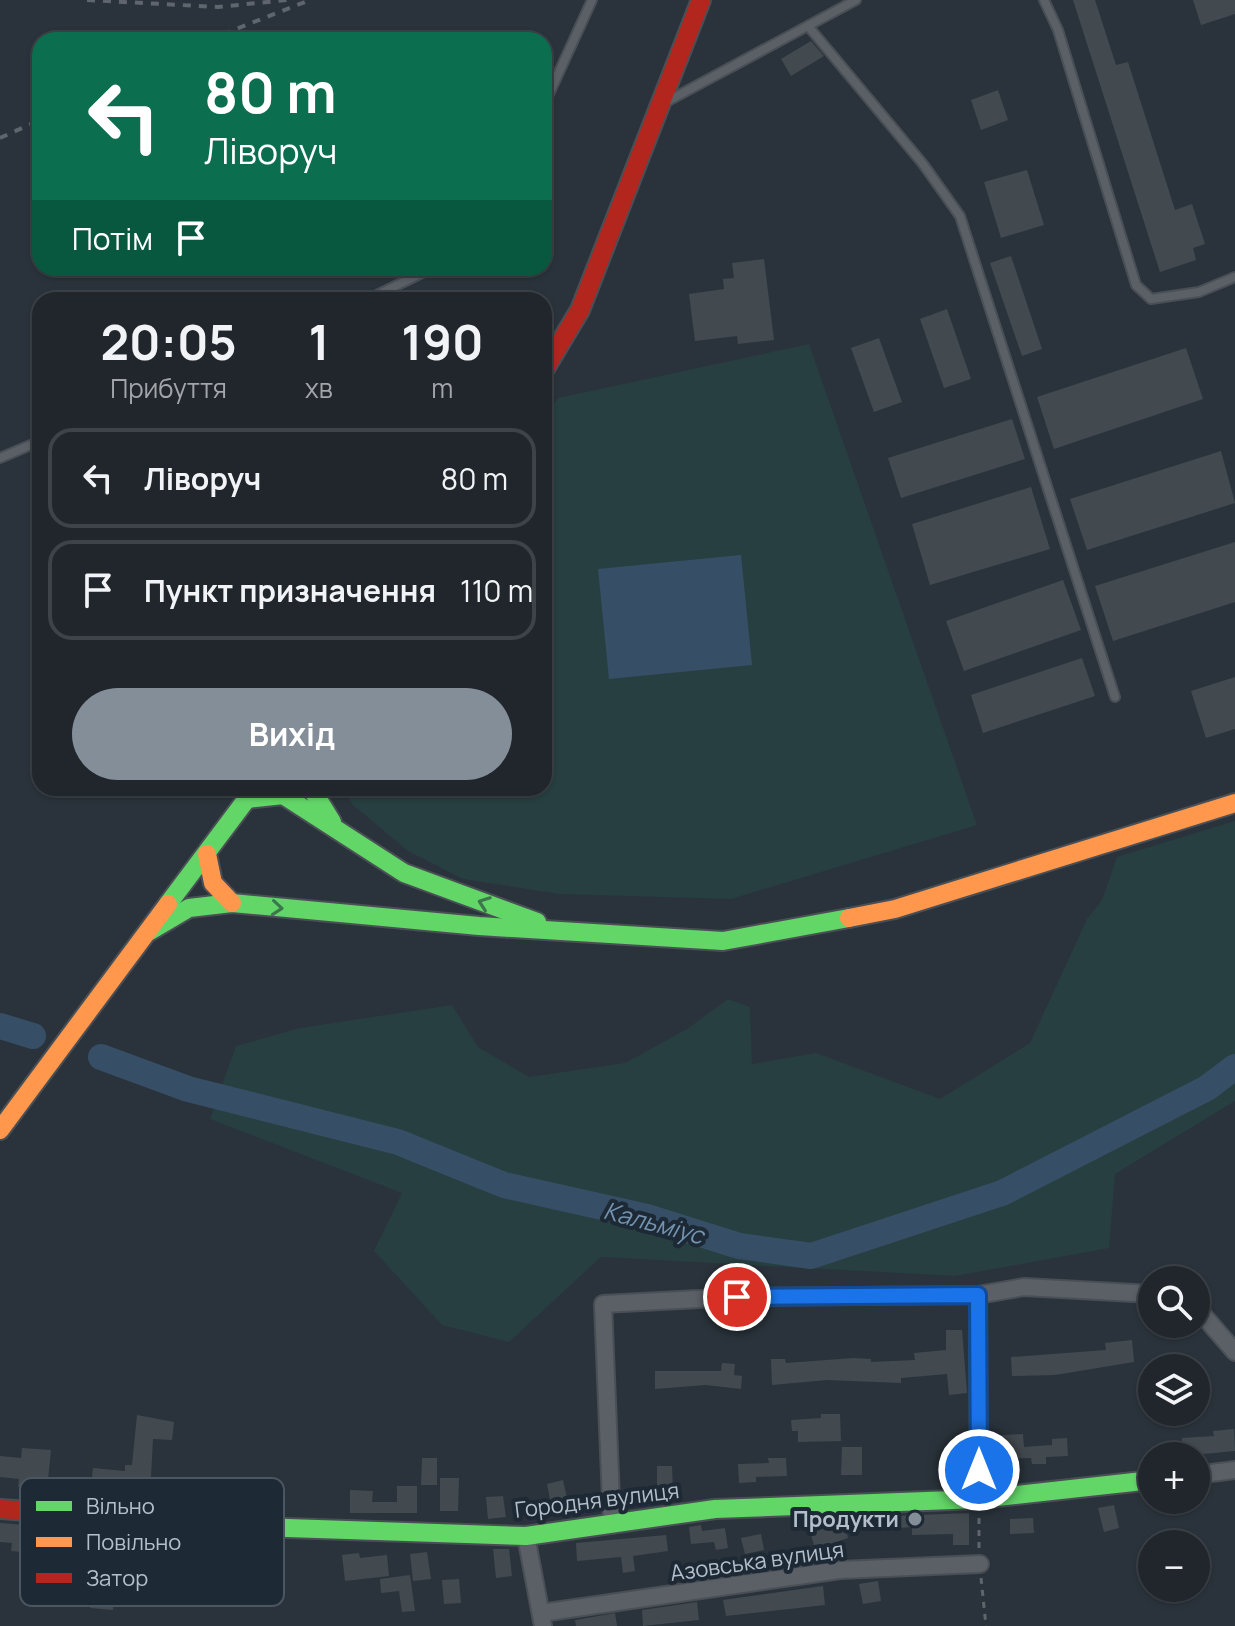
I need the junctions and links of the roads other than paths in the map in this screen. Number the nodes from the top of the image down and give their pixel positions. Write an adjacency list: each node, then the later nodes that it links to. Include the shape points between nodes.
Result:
1 (592, 0): 6 (lane)
2 (701, 0): 7 (street)
3 (856, 0): 5 (lane)
4 (1044, 0): 9 (lane, via 1058,30 1136,285 1151,299 1199,292)
5 (808, 26): 7 (lane); 14 (lane, via 960,216)
6 (552, 88)
7 (660, 105): 11 (street, via 580,310)
8 (416, 276): 10 (lane)
9 (1235, 277)
10 (383, 292)
11 (552, 357)
12 (32, 444): 13 (lane)
13 (0, 458)
14 (1115, 697)
15 (250, 796): 20 (street)
16 (285, 796): 19 (street)
17 (316, 796): 19 (street)
18 (1235, 803): 22 (street, via 895,909 723,941)
19 (335, 826): 22 (street, one-way to 19, via 404,873)
20 (207, 854): 21 (street, via 213,883); 23 (street)
21 (232, 903): 22 (street, one-way to 22); 23 (street, via 189,908)
22 (557, 929)
23 (150, 931): 24 (street)
24 (0, 1130)
25 (1138, 1293): 26 (street, via 1024,1287)
26 (978, 1295): 32 (street); 35 (street, via 603,1304)
27 (1210, 1323): 28 (street)
28 (1235, 1352)
29 (1235, 1470): 30 (street)
30 (1210, 1473)
31 (1138, 1482): 32 (street, Городня вулиця)
32 (979, 1499): 35 (street, Городня вулиця, via 715,1509)
33 (0, 1509): 34 (street, Городня вулиця)
34 (20, 1511)
35 (612, 1525): 37 (street, Городня вулиця)
36 (284, 1528): 37 (street, Городня вулиця)
37 (526, 1536): 39 (street)
38 (980, 1564): 39 (street, Азовська вулиця, via 840,1570)
39 (542, 1619)

